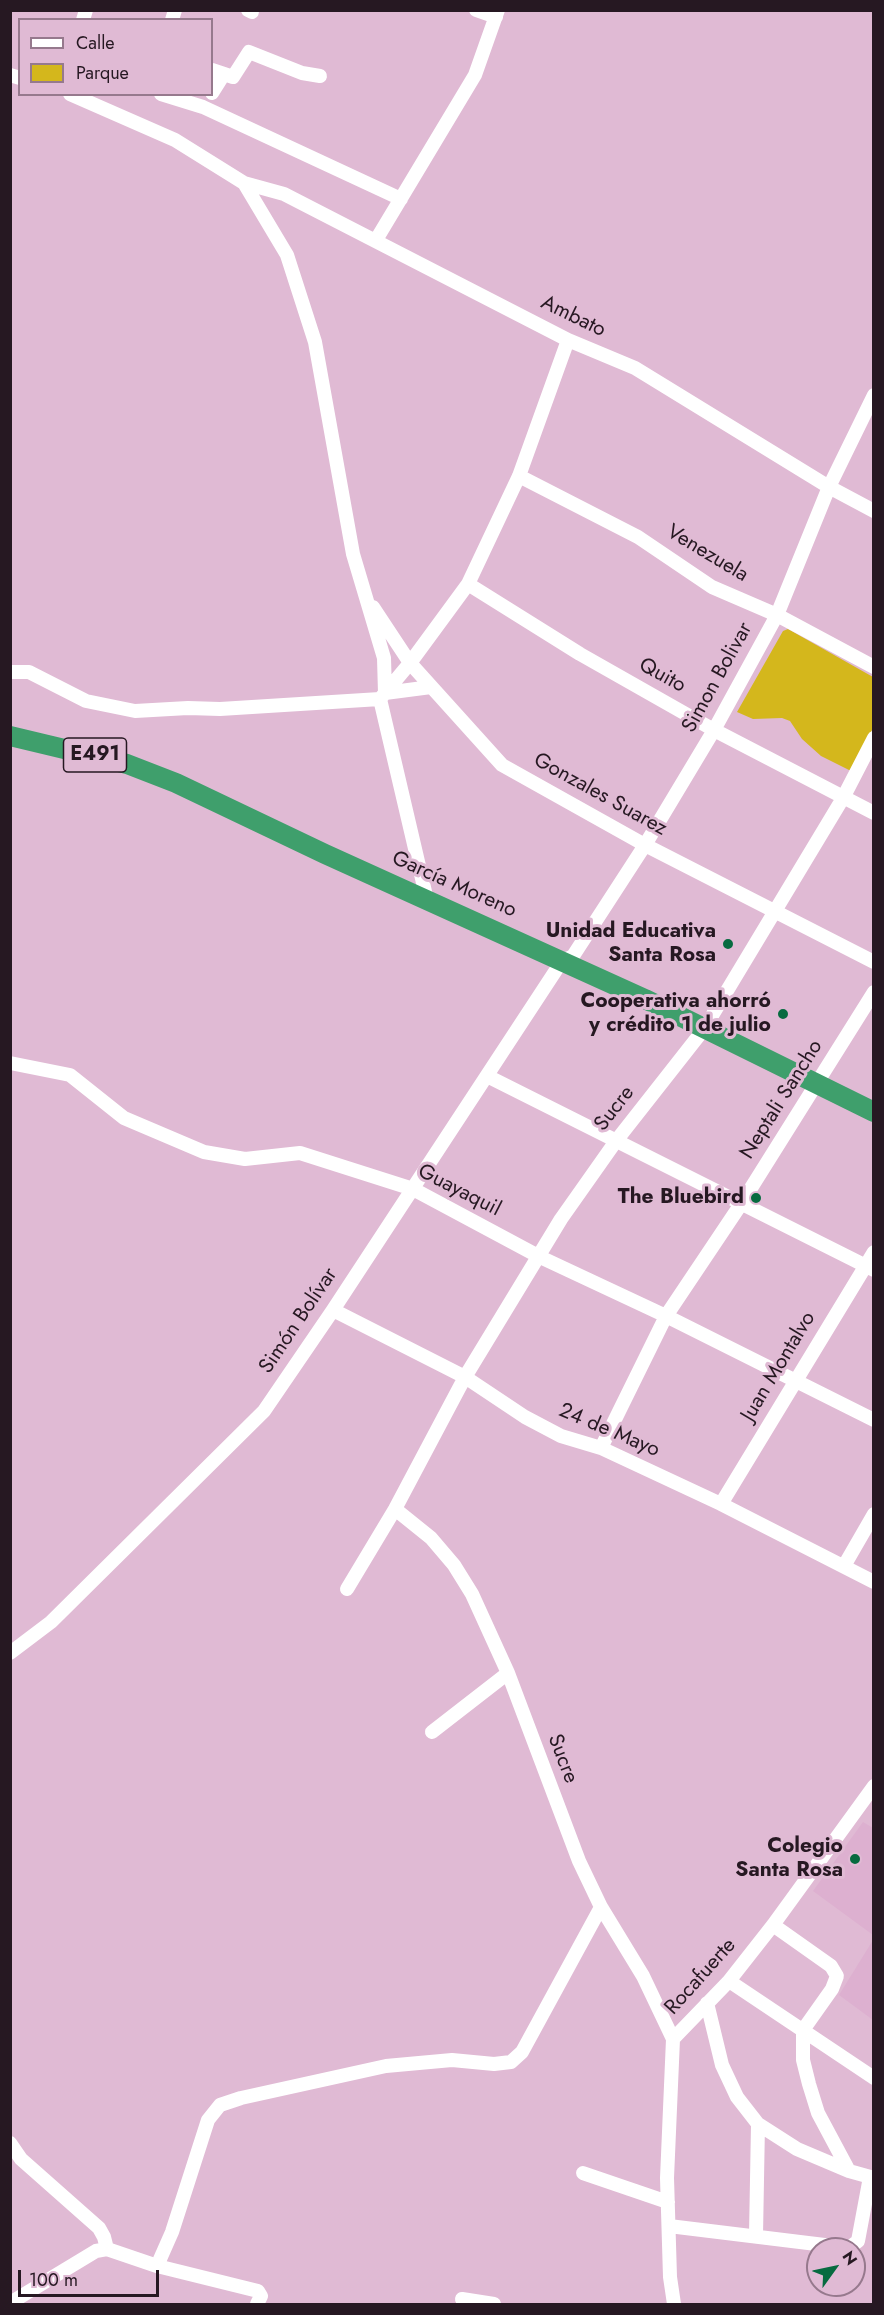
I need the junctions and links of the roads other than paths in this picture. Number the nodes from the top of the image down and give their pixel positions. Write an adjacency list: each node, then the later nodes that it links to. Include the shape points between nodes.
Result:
1 (476, 10): 2 (street)
2 (497, 14): 9 (street, via 475,75)
3 (218, 72): 4 (street, via 233,77 249,52)
4 (320, 76)
5 (75, 96): 8 (street, via 176,140)
6 (184, 96): 7 (street)
7 (208, 98): 9 (street)
8 (244, 183): 10 (street, Ambato, via 284,194); 17 (street, via 287,255 315,342 353,554)
9 (401, 199): 10 (street)
10 (376, 240): 11 (street, Ambato)
11 (568, 340): 13 (street); 14 (street, Ambato, via 635,368)
12 (873, 395): 14 (street, Simon Bolivar)
13 (519, 476): 16 (street); 18 (street, Venezuela, via 638,537 712,587)
14 (829, 487): 15 (street, Ambato); 18 (street, Simon Bolivar)
15 (873, 511)
16 (468, 584): 19 (street); 24 (street, Quito, via 580,654)
17 (364, 594): 19 (street, Gonzales Suarez); 23 (street, via 384,658)
18 (777, 615): 20 (street, Venezuela); 24 (street, Simon Bolivar)
19 (410, 663): 22 (street, Gonzales Suarez); 23 (street)
20 (873, 668)
21 (10, 672): 23 (street, via 29,672 86,701 135,711 220,709)
22 (431, 687): 23 (street); 29 (street, Gonzales Suarez, via 502,765)
23 (382, 696): 30 (street)
24 (714, 730): 27 (street, Quito); 29 (street, Simon Bolivar)
25 (10, 736): 30 (highway, García Moreno / E491, via 127,764 176,783)
26 (873, 738): 27 (street, Sucre)
27 (843, 798): 28 (street, Quito); 31 (street, Sucre)
28 (873, 813)
29 (645, 845): 31 (street, Gonzales Suarez); 32 (street, Simon Bolivar, via 573,956)
30 (427, 900): 32 (highway, García Moreno / E491)
31 (774, 912): 33 (street, Gonzales Suarez); 35 (street, Sucre)
32 (562, 961): 35 (highway, García Moreno / E491); 37 (street, Simón Bolívar)
33 (873, 962)
34 (873, 992): 38 (street, Neptali Sancho)
35 (704, 1029): 38 (highway, García Moreno / E491); 40 (street, Sucre)
36 (10, 1064): 41 (street, Guayaquil, via 70,1075 124,1118 204,1152 245,1159 300,1153)
37 (487, 1076): 40 (street); 41 (street, Simón Bolívar)
38 (818, 1083): 39 (highway, García Moreno / E491); 42 (street, Neptali Sancho)
39 (873, 1112)
40 (616, 1141): 42 (street); 44 (street, Sucre)
41 (413, 1189): 44 (street, Guayaquil); 46 (street, Simón Bolívar)
42 (741, 1204): 45 (street); 47 (street, Neptali Sancho)
43 (873, 1252): 45 (street, Juan Montalvo)
44 (540, 1257): 47 (street, Guayaquil); 48 (street, Sucre)
45 (869, 1268): 49 (street, Juan Montalvo)
46 (333, 1310): 48 (street, 24 de Mayo); 58 (street, Simón Bolívar, via 264,1411 51,1622)
47 (666, 1316): 49 (street, Guayaquil); 51 (street, Neptali Sancho)
48 (465, 1377): 51 (street, 24 de Mayo, via 561,1436); 53 (street, Sucre)
49 (795, 1381): 50 (street, Guayaquil); 52 (street, Juan Montalvo)
50 (873, 1420)
51 (601, 1448): 52 (street, 24 de Mayo)
52 (721, 1504): 55 (street, 24 de Mayo)
53 (395, 1509): 57 (street, Sucre); 59 (street, Sucre, via 431,1538 454,1565 472,1594)
54 (873, 1514): 55 (street)
55 (844, 1566): 56 (street, 24 de Mayo)
56 (873, 1582)
57 (347, 1589)
58 (10, 1653)
59 (508, 1673): 60 (street); 62 (street, Sucre, via 579,1861)
60 (432, 1732)
61 (873, 1786): 63 (street, Rocafuerte)
62 (601, 1907): 67 (street, Sucre, via 643,1976); 78 (street, via 522,2052 511,2062 452,2060 386,2066 220,2105 208,2120)
63 (773, 1925): 64 (street, Rocafuerte); 66 (street, via 831,1966 837,1976)
64 (729, 1981): 65 (street, Rocafuerte); 66 (street)
65 (707, 2003): 67 (street, Rocafuerte); 69 (street, via 722,2065 737,2097)
66 (803, 2030): 68 (street); 71 (street, via 808,2084 818,2113)
67 (673, 2039): 74 (street, Rocafuerte)
68 (873, 2078)
69 (758, 2124): 71 (street, via 796,2149); 76 (street)
70 (10, 2144): 77 (street, via 21,2159 99,2228)
71 (849, 2171): 73 (street)
72 (583, 2173): 74 (street)
73 (872, 2178): 76 (street, via 855,2246)
74 (668, 2202): 75 (street, Rocafuerte)
75 (669, 2226): 76 (street); 83 (street, Rocafuerte)
76 (756, 2235)
77 (107, 2249): 78 (street); 80 (street, via 96,2251)
78 (157, 2266): 81 (street, via 258,2291 261,2296)
79 (462, 2299): 82 (street)
80 (10, 2303)
81 (257, 2304)
82 (494, 2304)
83 (674, 2304)

